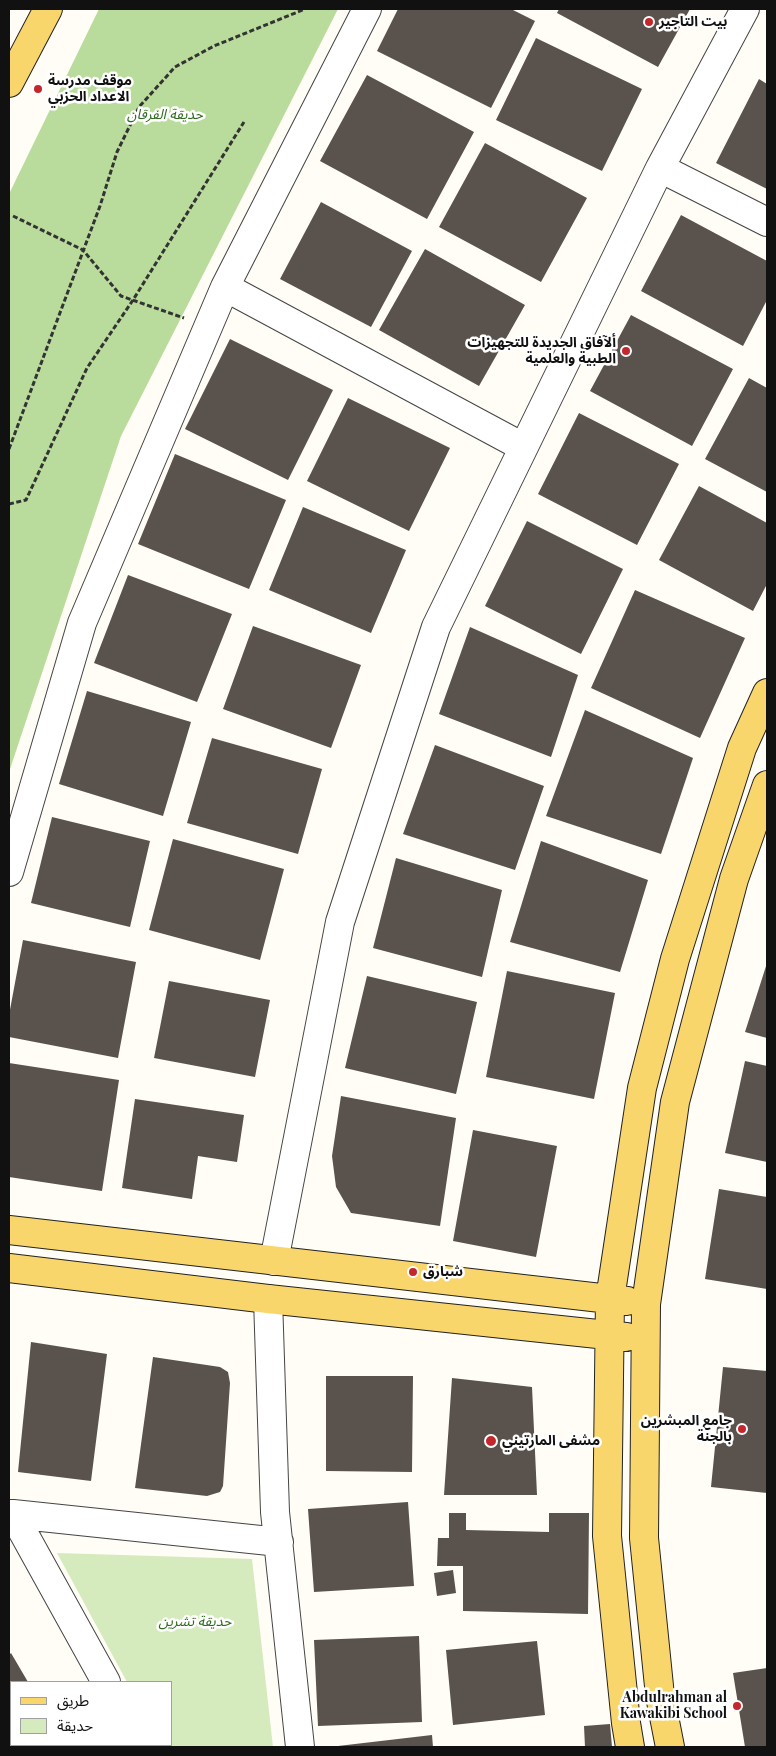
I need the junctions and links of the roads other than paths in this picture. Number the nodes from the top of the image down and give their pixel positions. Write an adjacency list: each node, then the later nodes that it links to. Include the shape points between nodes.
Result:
1 (48, 9): 4 (main road)
2 (367, 9): 7 (street)
3 (745, 9): 5 (street)
4 (9, 83)
5 (660, 168): 6 (street); 8 (street)
6 (767, 222)
7 (225, 286): 8 (street); 11 (street, via 82,623)
8 (523, 447): 13 (street, via 436,626 340,922)
9 (767, 693): 15 (main road, via 742,748 676,959 642,1088)
10 (767, 785): 17 (main road, via 734,879 674,1102)
11 (9, 872)
12 (9, 1230): 13 (main road)
13 (274, 1261): 15 (main road)
14 (9, 1268): 16 (main road)
15 (610, 1299): 17 (main road); 18 (main road)
16 (268, 1300): 18 (main road); 21 (street)
17 (646, 1304): 19 (main road)
18 (609, 1334): 19 (main road); 24 (main road, via 607,1536)
19 (645, 1340): 25 (main road, via 644,1538 660,1696)
20 (11, 1514): 21 (street); 22 (street)
21 (279, 1542): 23 (street)
22 (105, 1681)
23 (300, 1747)
24 (630, 1747)
25 (670, 1747)

